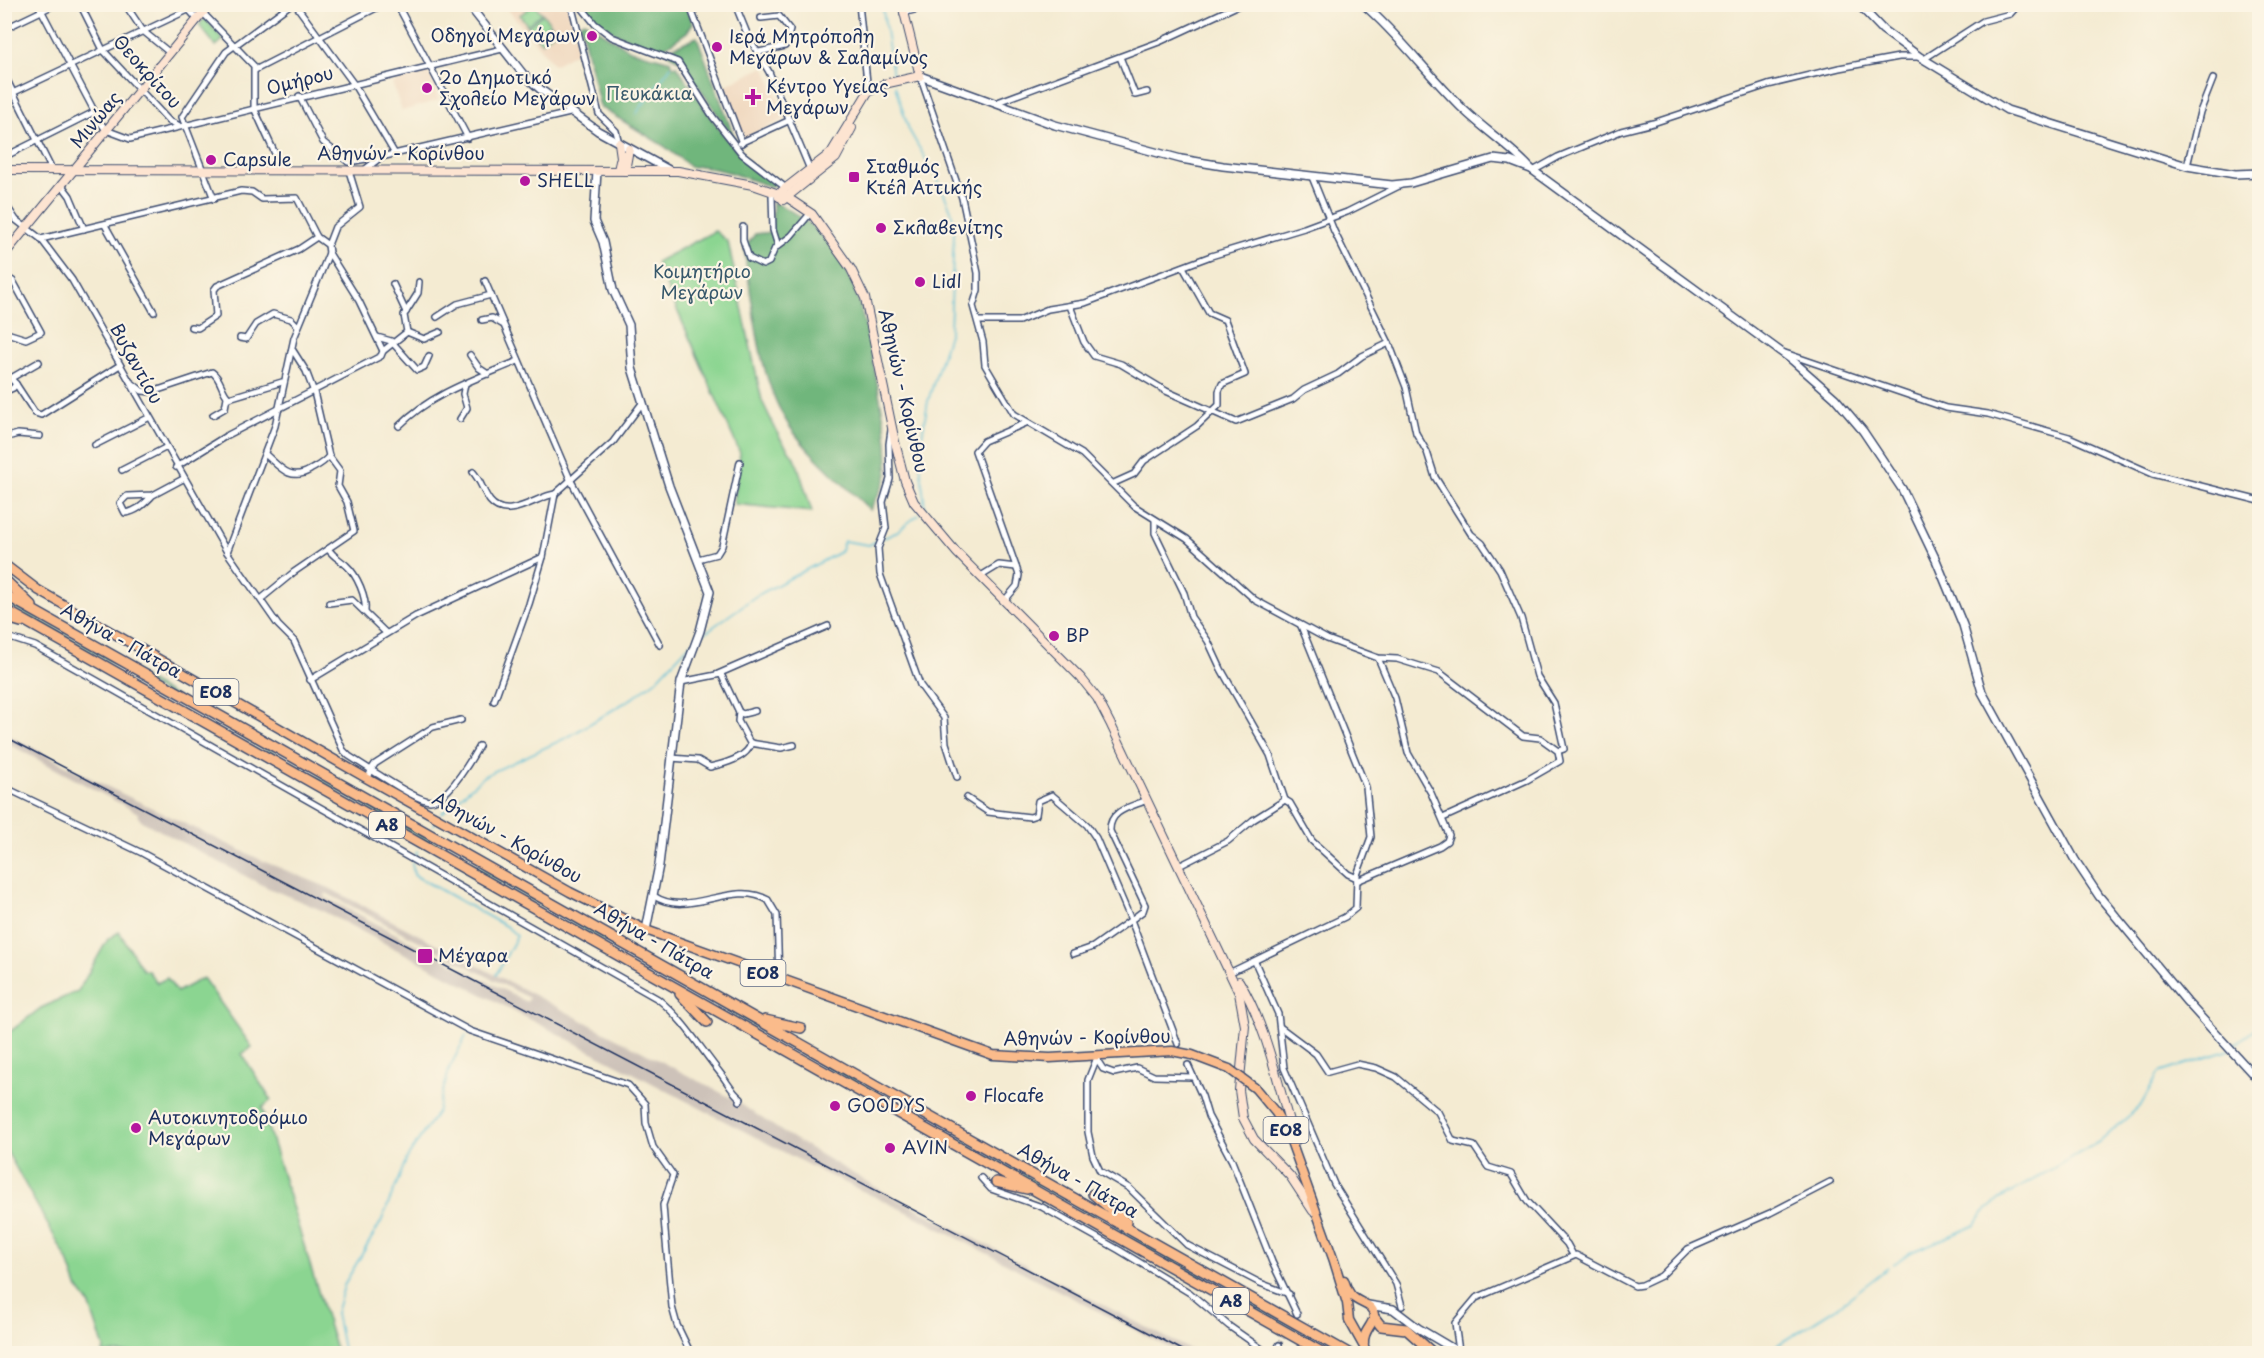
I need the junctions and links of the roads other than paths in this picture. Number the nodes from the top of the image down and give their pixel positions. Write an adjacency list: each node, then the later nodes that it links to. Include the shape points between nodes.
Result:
1 (38, 4): 22 (street)
2 (56, 4): 22 (street)
3 (80, 4): 30 (street, Θεοκρίτου)
4 (125, 4): 26 (street)
5 (210, 4): 23 (main road, Μινώας)
6 (384, 4): 27 (street)
7 (397, 4): 36 (street)
8 (468, 4): 29 (street)
9 (571, 4): 57 (street, via 599,114 616,130)
10 (579, 4): 59 (street, via 612,37 678,62)
11 (689, 4): 58 (street)
12 (735, 4): 31 (street)
13 (859, 4): 43 (street)
14 (937, 4): 21 (street)
15 (1241, 4): 33 (street)
16 (1363, 4): 68 (street, via 1391,29 1465,111)
17 (1858, 4): 34 (street, via 1878,25)
18 (2019, 4): 34 (street, via 2010,14 1983,21)
19 (295, 5): 27 (street); 28 (street)
20 (186, 7): 23 (street); 26 (street)
21 (903, 9): 39 (main road)
22 (41, 12): 25 (street); 35 (street)
23 (200, 17): 28 (street); 32 (main road, Μινώας)
24 (761, 18): 31 (street, via 779,16 790,30 785,46)
25 (4, 29)
26 (142, 31): 30 (street); 32 (street)
27 (319, 37): 37 (street); 41 (street)
28 (232, 45): 37 (street); 53 (street)
29 (502, 49): 36 (street, Ομήρου); 51 (street, via 527,78)
30 (103, 50): 35 (street); 42 (street, Θεοκρίτου)
31 (759, 52): 52 (street)
32 (170, 53): 42 (main road, Μινώας)
33 (1120, 57): 44 (street, via 1135,95); 48 (street)
34 (1922, 58): 64 (street, via 2007,110); 68 (street, via 1899,57 1768,85 1621,131)
35 (69, 65): 45 (street); 50 (street)
36 (430, 66): 41 (street, Ομήρου); 55 (street)
37 (255, 70): 49 (street)
38 (4, 74): 45 (street)
39 (920, 76): 43 (main road); 48 (street); 108 (street, via 962,198 978,273 973,306)
40 (2213, 80): 64 (street, via 2200,112)
41 (353, 83): 46 (street, Ομήρου); 61 (street)
42 (140, 90): 53 (street, Θεοκρίτου, via 169,121); 54 (main road, Μινώας)
43 (868, 92): 77 (main road, via 831,153)
44 (1147, 92)
45 (13, 93): 47 (street); 56 (street)
46 (299, 96): 49 (street, Ομήρου); 63 (street, via 323,142 346,161)
47 (4, 97)
48 (995, 104): 78 (street, via 1055,125 1181,159)
49 (254, 108): 53 (street, Ομήρου); 71 (street)
50 (94, 112): 54 (street); 56 (street)
51 (570, 113): 55 (street); 57 (street)
52 (790, 120): 58 (street); 77 (street)
53 (180, 125): 54 (street, Ομήρου, via 130,139); 70 (street)
54 (106, 130): 69 (main road, Μινώας)
55 (468, 138): 61 (street)
56 (38, 139): 62 (street); 66 (street)
57 (619, 143): 60 (street); 67 (main road)
58 (742, 143): 59 (street)
59 (735, 146): 82 (street)
60 (629, 148): 67 (main road); 75 (street)
61 (395, 154): 63 (street)
62 (4, 156)
63 (381, 157): 73 (street)
64 (2187, 166): 76 (street, via 2235,174)
65 (4, 170): 66 (main road, Αθηνών - Κορίνθου)
66 (52, 170): 69 (main road, Αθηνών - Κορίνθου); 79 (main road)
67 (621, 170): 74 (main road, Αθηνών - Κορίνθου); 75 (main road, Αθηνών - Κορίνθου)
68 (1532, 170): 81 (street, via 1493,159); 121 (street)
69 (73, 171): 70 (main road, Αθηνών - Κορίνθου); 79 (main road, Μινώας)
70 (202, 171): 71 (main road, Αθηνών - Κορίνθου); 83 (street)
71 (283, 171): 72 (main road, Αθηνών - Κορίνθου)
72 (349, 171): 73 (main road, Αθηνών - Κορίνθου); 93 (street, via 360,207 335,227)
73 (363, 171): 74 (main road, Αθηνών - Κορίνθου)
74 (597, 171): 137 (street, via 594,221 603,242 614,294 629,325 630,358)
75 (673, 171): 82 (main road, Αθηνών - Κορίνθου, via 725,178)
76 (2259, 173)
77 (812, 174): 80 (main road); 82 (main road)
78 (1312, 177): 81 (street); 86 (street)
79 (61, 184): 88 (main road, Μινώας); 90 (street)
80 (805, 184): 82 (main road); 85 (main road, via 802,197)
81 (1403, 184): 86 (street)
82 (781, 196): 85 (main road, Αθηνών - Κορίνθου); 94 (street, via 773,230)
83 (214, 199): 87 (street); 91 (street, via 241,191 262,199 297,198)
84 (4, 202): 88 (street, Βυζαντίου, via 16,220)
85 (810, 215): 94 (street); 145 (main road, Αθηνών - Κορίνθου, via 856,277 865,298)
86 (1329, 217): 97 (street); 118 (street)
87 (105, 225): 90 (street); 104 (street)
88 (27, 227): 92 (street, Βυζαντίου); 96 (main road, Μινώας)
89 (743, 227): 94 (street, via 747,254 755,263 763,266 769,262)
90 (84, 229): 92 (street)
91 (317, 237): 93 (street); 110 (street, via 217,286 216,316 198,328)
92 (41, 239): 126 (street, Βυζαντίου, via 72,280)
93 (328, 245): 95 (street)
94 (778, 246)
95 (329, 253): 109 (street); 115 (street)
96 (4, 255)
97 (1183, 267): 103 (street); 139 (street, via 1209,313 1225,320 1245,372 1219,387 1219,405)
98 (4, 276): 114 (street, via 13,281 41,332 26,339)
99 (485, 281): 102 (street)
100 (418, 282): 105 (street, via 418,293)
101 (393, 284): 105 (street)
102 (491, 295): 106 (street, via 457,304); 111 (street)
103 (1070, 306): 108 (street, via 1047,309 1019,321); 139 (street, via 1094,356 1121,363)
104 (154, 312)
105 (406, 312): 112 (street)
106 (437, 317)
107 (482, 320): 111 (street, via 492,318)
108 (978, 321): 143 (street, via 989,374 1009,409)
109 (298, 326): 116 (street, via 291,319 273,314 256,324 246,339); 119 (street)
110 (191, 327)
111 (504, 328): 124 (street)
112 (407, 332): 113 (street, via 424,339); 117 (street)
113 (440, 332)
114 (10, 334)
115 (377, 337): 117 (street); 120 (street)
116 (240, 338)
117 (393, 343): 120 (street); 123 (street, via 417,370 424,367)
118 (1389, 343): 139 (street, via 1293,399 1246,420 1236,422); 196 (street, via 1406,387 1416,433 1428,452 1435,477 1471,534 1494,559 1517,609 1537,676 1554,703 1564,749)
119 (292, 349): 131 (street); 135 (street)
120 (383, 351): 135 (street, via 381,356)
121 (1779, 351): 161 (street, via 1946,408 1988,414 2061,434 2157,476); 224 (street, via 1841,405 1902,489 1963,625 1982,692 2088,880 2187,1002)
122 (470, 355): 129 (street)
123 (429, 356)
124 (518, 361): 129 (street); 157 (street)
125 (39, 362): 130 (street)
126 (120, 365): 128 (street, Βυζαντίου); 132 (street, via 41,415 35,413)
127 (4, 371): 130 (street)
128 (124, 373): 136 (street, via 136,387 152,392 212,372 219,376); 141 (street, Βυζαντίου)
129 (488, 374): 133 (street)
130 (13, 377): 132 (street)
131 (282, 382): 136 (street); 138 (street)
132 (16, 384): 134 (street)
133 (465, 384): 142 (street, via 467,408); 144 (street, via 438,395)
134 (4, 392)
135 (315, 392): 138 (street); 151 (street)
136 (227, 397): 140 (street, via 225,408)
137 (643, 402): 157 (street, via 613,442); 166 (street, via 660,460)
138 (277, 411): 150 (street); 153 (street, via 226,436)
139 (1212, 414): 158 (street, via 1148,458 1134,474)
140 (213, 415)
141 (148, 418): 148 (street); 149 (street, Βυζαντίου)
142 (460, 419)
143 (1026, 423): 158 (street, via 1082,454); 168 (street, via 980,443 975,451)
144 (399, 426)
145 (892, 428): 169 (main road, Αθηνών - Κορίνθου, via 914,502); 199 (street, via 890,479 883,502 886,528 878,548 880,574 920,685 944,718 946,743)
146 (40, 436): 147 (street, via 18,434)
147 (4, 438)
148 (95, 444)
149 (165, 448): 153 (street, Βυζαντίου); 154 (street)
150 (265, 454): 151 (street, via 288,474 297,476); 164 (street)
151 (329, 456): 163 (street, via 340,471 338,486 354,529)
152 (740, 462): 166 (street, via 722,546 717,554)
153 (177, 467): 156 (street, Βυζαντίου)
154 (122, 470)
155 (473, 472): 159 (street, via 489,500 497,506 521,507)
156 (183, 479): 160 (street); 164 (street, Βυζαντίου)
157 (570, 480): 159 (street); 184 (street)
158 (1114, 483): 162 (street, via 1134,506)
159 (555, 494): 165 (street)
160 (153, 495): 160 (street, via 127,496 120,503 129,513)
161 (2259, 501)
162 (1155, 520): 180 (street, via 1187,539 1251,597); 204 (street, via 1155,533 1184,593 1191,617 1270,755)
163 (328, 549): 172 (street); 176 (street, via 353,573 365,601)
164 (227, 552): 172 (street, Βυζαντίου)
165 (543, 557): 182 (street); 189 (street)
166 (698, 559): 188 (street, via 710,592)
167 (4, 564): 200 (main road, Αθηνών - Κορίνθου / ΕΟ8, via 47,596)
168 (1016, 567): 169 (street, via 999,565); 173 (street, via 1019,582)
169 (981, 576): 173 (main road, Αθηνών - Κορίνθου)
170 (4, 579): 177 (highway)
171 (4, 594): 177 (highway, Αθήνα - Πάτρα / Α8)
172 (261, 599): 187 (street, Βυζαντίου, via 294,641)
173 (1005, 600): 203 (main road, Αθηνών - Κορίνθου, via 1097,698)
174 (329, 603): 176 (street, via 350,599)
175 (4, 609): 179 (highway, Αθήνα - Πάτρα / Α8)
176 (365, 612): 182 (street)
177 (42, 616): 216 (highway, Αθήνα - Πάτρα / Α8)
178 (4, 617): 179 (highway)
179 (32, 624): 215 (highway, Αθήνα - Πάτρα / Α8)
180 (1301, 625): 185 (street, via 1323,638); 207 (street, via 1366,787 1371,837)
181 (828, 626): 186 (street)
182 (386, 633): 187 (street)
183 (4, 636): 225 (street, via 35,646 658,999 687,1026)
184 (660, 645)
185 (1378, 658): 196 (street, via 1397,658 1439,672 1523,736 1540,738); 205 (street, via 1395,698 1408,753)
186 (718, 674): 188 (street); 191 (street, via 724,677)
187 (310, 680): 198 (street, Βυζαντίου, via 345,753)
188 (681, 682): 197 (street)
189 (494, 701)
190 (755, 711): 191 (street)
191 (739, 712): 193 (street, via 738,721)
192 (461, 720): 198 (street, via 434,727)
193 (751, 743): 194 (street, via 781,748); 197 (street, via 749,750 738,757 710,767 698,760)
194 (794, 745)
195 (479, 746): 198 (street, Βυζαντίου, via 447,792 435,800 425,800)
196 (1558, 751): 205 (street, via 1560,761 1544,771)
197 (671, 758): 208 (street)
198 (371, 770): 200 (street)
199 (957, 777)
200 (368, 779): 210 (main road, Αθηνών - Κορίνθου / ΕΟ8)
201 (4, 787): 248 (street, via 142,853 470,1031 628,1085 645,1104 653,1147 673,1175 664,1197 663,1214 672,1307)
202 (967, 798): 209 (street, via 988,812 1026,817 1036,816 1038,801 1043,797 1052,795 1061,800 1096,838)
203 (1148, 800): 206 (main road, Αθηνών - Κορίνθου); 209 (street, via 1118,812 1110,826 1145,905)
204 (1285, 800): 206 (street, via 1252,820 1228,841); 207 (street, via 1312,841)
205 (1443, 819): 207 (street, via 1449,835 1445,843)
206 (1179, 866): 213 (main road, Αθηνών - Κορίνθου)
207 (1357, 879): 212 (street, via 1357,903 1352,913)
208 (654, 896): 210 (street); 214 (street, via 676,904 745,894 768,900 777,915)
209 (1131, 920): 211 (street, via 1093,947); 220 (street)
210 (646, 930): 214 (main road, Αθηνών - Κορίνθου / ΕΟ8)
211 (1073, 954)
212 (1255, 962): 213 (street); 218 (street, via 1276,1007)
213 (1231, 972): 227 (main road, Αθηνών - Κορίνθου, via 1251,1005); 232 (main road, Αθηνών - Κορίνθου, via 1245,1026 1239,1090 1243,1118 1254,1139 1298,1186)
214 (779, 978): 221 (main road, Αθηνών - Κορίνθου / ΕΟ8, via 993,1055)
215 (672, 986): 217 (highway); 230 (highway, Αθήνα - Πάτρα / Α8)
216 (754, 1017): 219 (highway); 233 (highway, Αθήνα - Πάτρα / Α8)
217 (707, 1022)
218 (1280, 1027): 234 (street, via 1314,1052 1328,1072 1357,1064 1402,1081 1438,1112 1453,1140 1474,1146 1488,1167 1511,1174 1527,1201); 238 (street, via 1284,1068 1328,1171 1396,1284)
219 (801, 1028)
220 (1178, 1044)
221 (1098, 1058): 223 (street, via 1109,1072 1137,1068 1154,1076); 227 (main road, Αθηνών - Κορίνθου / ΕΟ8, bridge, via 1154,1051 1192,1055 1229,1069 1271,1105 1286,1129); 236 (street, via 1088,1080 1088,1132 1100,1171 1129,1188 1187,1245)
222 (1188, 1065): 223 (street)
223 (1193, 1077): 236 (street)
224 (2259, 1082)
225 (740, 1101)
226 (981, 1178): 249 (street, via 991,1189 1042,1207 1190,1293 1228,1326)
227 (1306, 1178): 232 (main road, Αθηνών - Κορίνθου / ΕΟ8)
228 (996, 1182): 230 (highway)
229 (1830, 1182): 234 (street, via 1688,1249 1666,1272 1642,1286 1635,1286 1587,1258)
230 (1038, 1192): 251 (highway, Αθήνα - Πάτρα / Α8)
231 (1093, 1194): 233 (highway)
232 (1322, 1227): 235 (main road, Αθηνών - Κορίνθου / ΕΟ8)
233 (1144, 1237): 252 (highway, Αθήνα - Πάτρα / Α8)
234 (1573, 1255): 246 (street, via 1476,1298 1455,1323)
235 (1334, 1261): 237 (main road, Αθηνών - Κορίνθου / ΕΟ8, via 1349,1293); 240 (main road, Αθηνών - Κορίνθου / ΕΟ8)
236 (1289, 1294): 241 (street)
237 (1365, 1304): 239 (street); 240 (main road, via 1354,1305); 242 (main road, Αθηνών - Κορίνθου / ΕΟ8)
238 (1402, 1306)
239 (1386, 1307): 242 (street, via 1377,1310); 246 (street)
240 (1349, 1312): 243 (main road, Αθηνών - Κορίνθου / ΕΟ8)
241 (1297, 1314)
242 (1372, 1319): 243 (main road, via 1361,1328); 245 (main road, Αθηνών - Κορίνθου / ΕΟ8, via 1364,1334); 253 (highway, via 1382,1326 1406,1329)
243 (1354, 1326): 245 (main road, Αθηνών - Κορίνθου / ΕΟ8)
244 (1279, 1345): 250 (street)
245 (1366, 1349)
246 (1461, 1352)
247 (1536, 1352): 254 (street)
248 (691, 1353)
249 (1269, 1353)
250 (1275, 1353)
251 (1324, 1353)
252 (1350, 1353)
253 (1434, 1353)
254 (1529, 1353)

